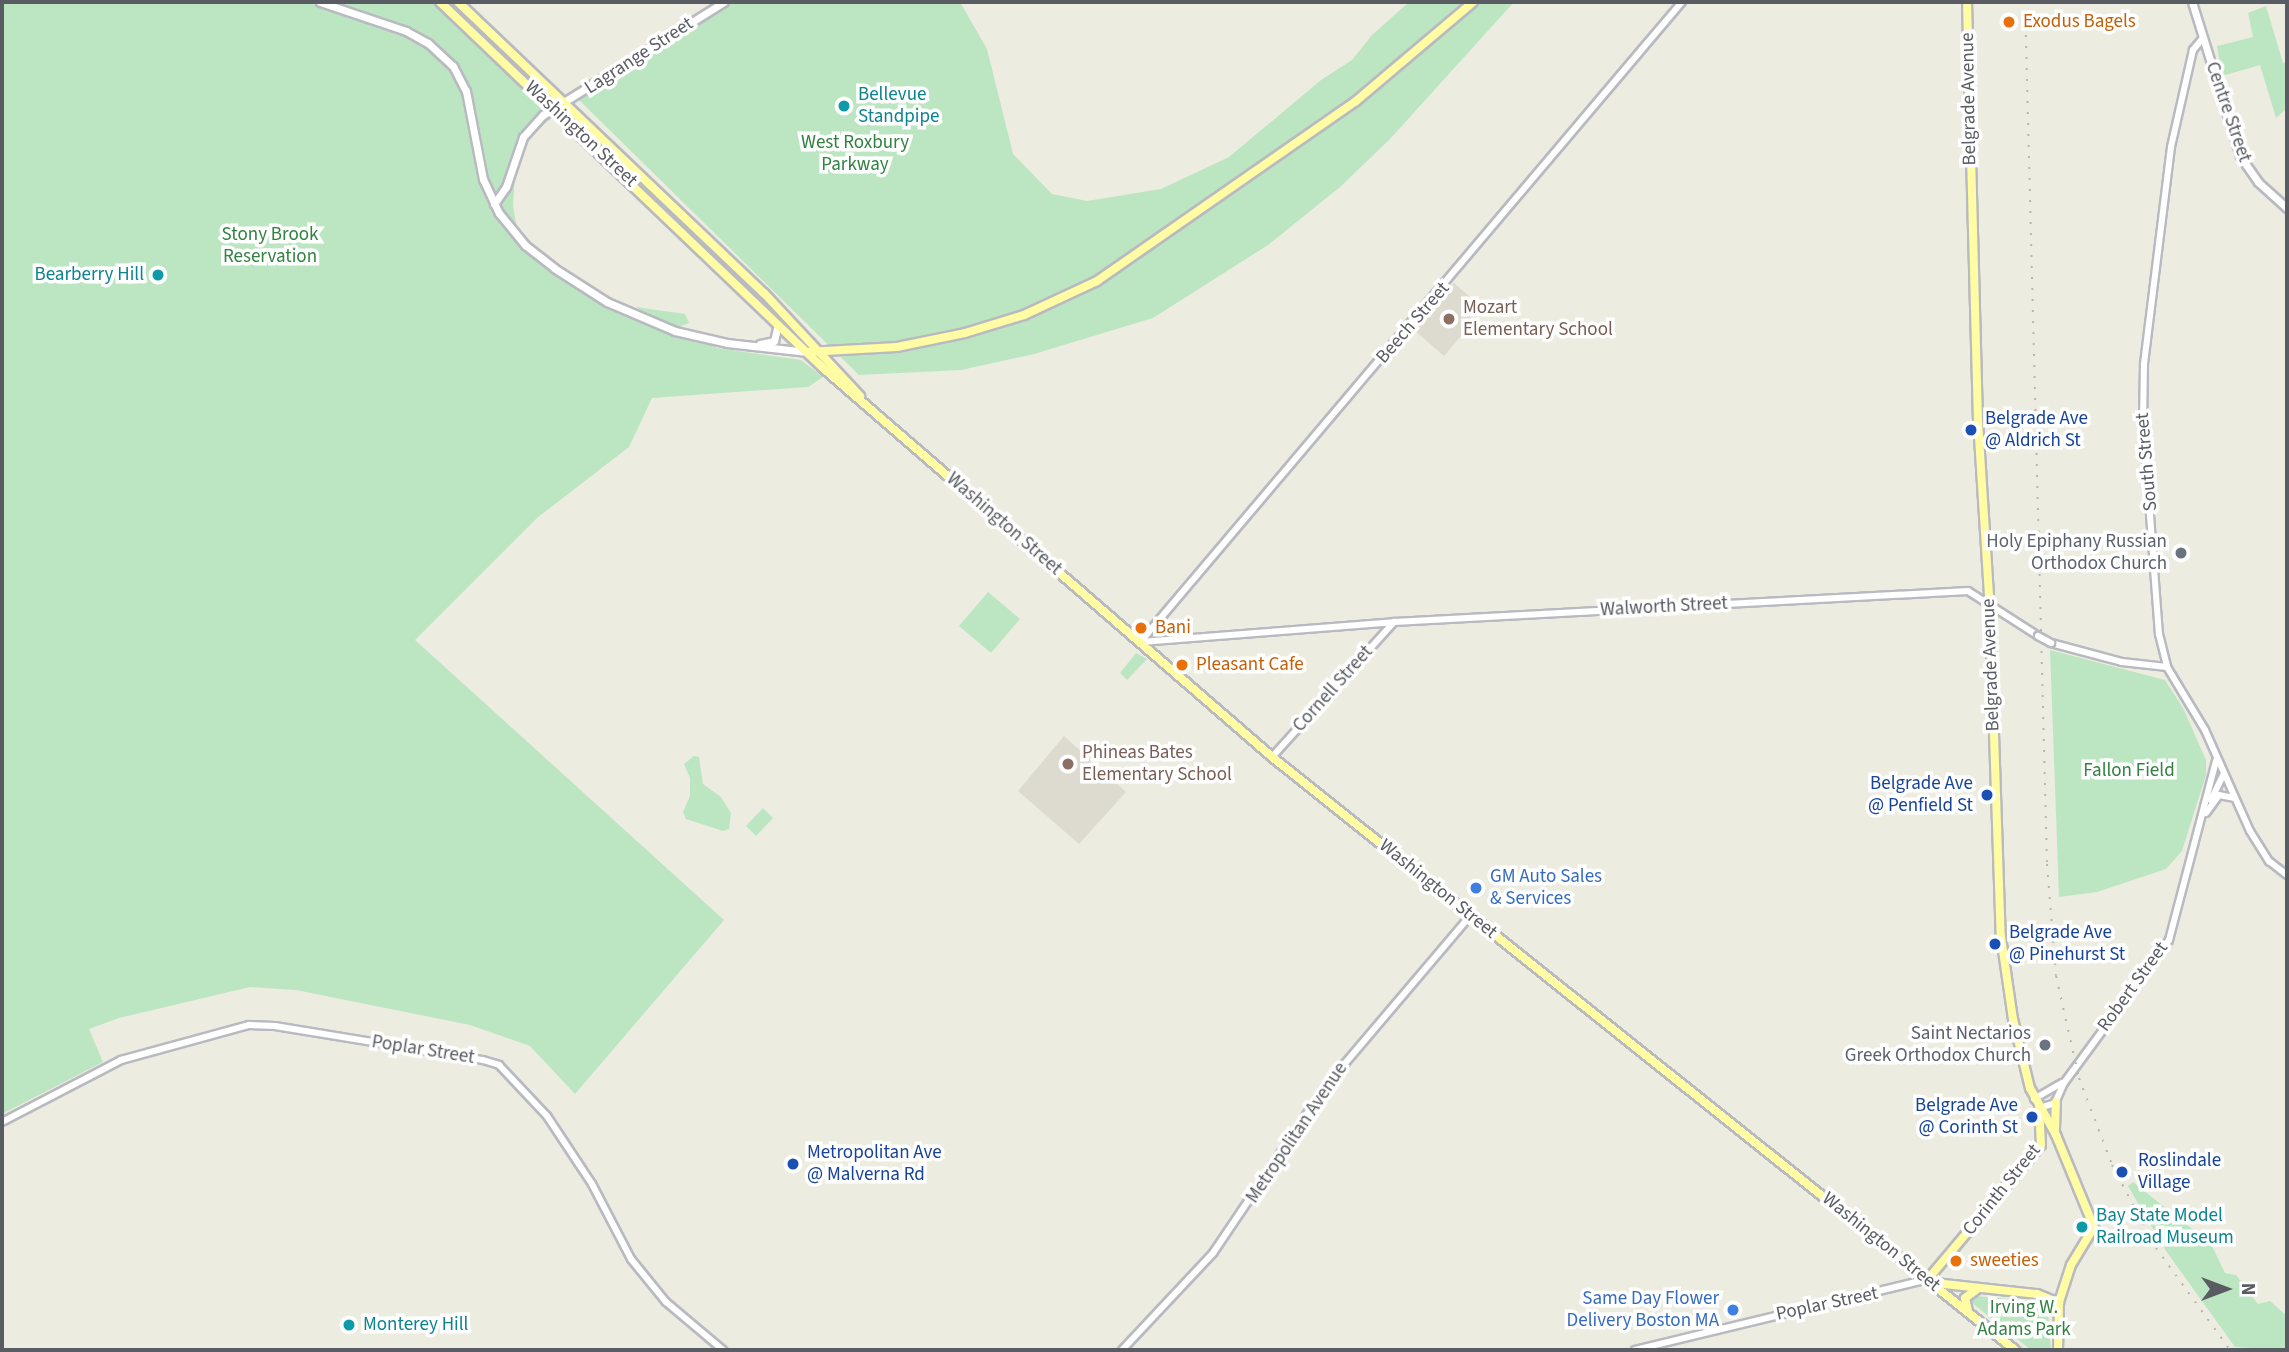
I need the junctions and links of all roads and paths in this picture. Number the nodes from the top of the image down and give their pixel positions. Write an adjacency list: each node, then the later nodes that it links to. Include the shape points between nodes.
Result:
1 (320, 2): 12 (main road, via 406,31 428,43 453,66 466,91 483,179)
2 (440, 2): 11 (main road, Washington Street)
3 (458, 2): 10 (main road, Washington Street)
4 (724, 2): 10 (main road, Lagrange Street)
5 (1472, 2): 16 (main road, via 1374,88 1097,281 1034,311 965,333 897,347)
6 (1682, 2): 21 (street, Beech Street)
7 (1967, 2): 19 (main road, Belgrade Avenue, via 1978,421)
8 (2192, 2): 9 (main road, Centre Street)
9 (2203, 38): 13 (main road, Centre Street, via 2240,156 2258,182); 22 (street, South Street, via 2193,50 2171,147 2144,365 2143,422 2159,634)
10 (565, 103): 11 (main road, Lagrange Street); 16 (main road, Washington Street)
11 (553, 109): 12 (main road, Lagrange Street, via 523,137 506,187); 14 (main road, Washington Street)
12 (495, 204): 15 (main road, via 525,245 607,302 675,331)
13 (2287, 208)
14 (778, 323): 15 (main road, via 778,336 768,345); 17 (main road, Washington Street)
15 (727, 343): 17 (main road)
16 (820, 351): 17 (main road); 18 (main road, Washington Street)
17 (807, 352): 18 (main road, Washington Street)
18 (873, 412): 21 (main road, Washington Street)
19 (1989, 603): 20 (street, Walworth Street, via 1968,591 1946,591); 22 (street, Walworth Street, bridge, via 2051,643 2122,662); 32 (main road, Belgrade Avenue, via 2000,929 2012,1019)
20 (1394, 622): 21 (street, Walworth Street); 23 (street, Cornell Street)
21 (1141, 642): 23 (main road, Washington Street)
22 (2168, 667): 24 (street, South Street)
23 (1272, 757): 30 (main road, Washington Street)
24 (2216, 761): 25 (street, South Street); 28 (street, Robert Street)
25 (2223, 775): 26 (street, South Street); 27 (street)
26 (2234, 798): 27 (street, via 2219,795); 29 (street, South Street, via 2274,866)
27 (2208, 808): 28 (street)
28 (2202, 821): 31 (street, Robert Street, via 2169,940)
29 (2287, 875)
30 (1471, 915): 39 (main road, Washington Street); 45 (street, Metropolitan Avenue, via 1325,1087 1213,1252)
31 (2064, 1083): 32 (street, Robert Street); 33 (street, Robert Street)
32 (2034, 1099): 34 (main road, Belgrade Avenue)
33 (2056, 1102): 34 (street); 36 (main road)
34 (2039, 1108): 36 (main road, Belgrade Avenue); 37 (main road, Corinth Street)
35 (2, 1122): 44 (street, Poplar Street, via 74,1083 162,1045 249,1026 275,1026 499,1065 547,1116 573,1152 631,1259 674,1309)
36 (2056, 1135): 38 (main road, Belgrade Avenue)
37 (2041, 1145): 38 (main road, via 2050,1143); 39 (main road, Corinth Street)
38 (2060, 1152): 41 (main road, Belgrade Avenue, via 2094,1227 2071,1265)
39 (1927, 1279): 40 (main road, Poplar Street); 42 (main road, Washington Street); 46 (street, Poplar Street)
40 (1979, 1289): 41 (main road, Poplar Street, via 2037,1294); 42 (main road, via 1965,1298)
41 (2059, 1303): 47 (main road)
42 (1969, 1312): 43 (main road, Washington Street)
43 (2011, 1349)
44 (723, 1350)
45 (1122, 1350)
46 (1635, 1350)
47 (2058, 1350)

